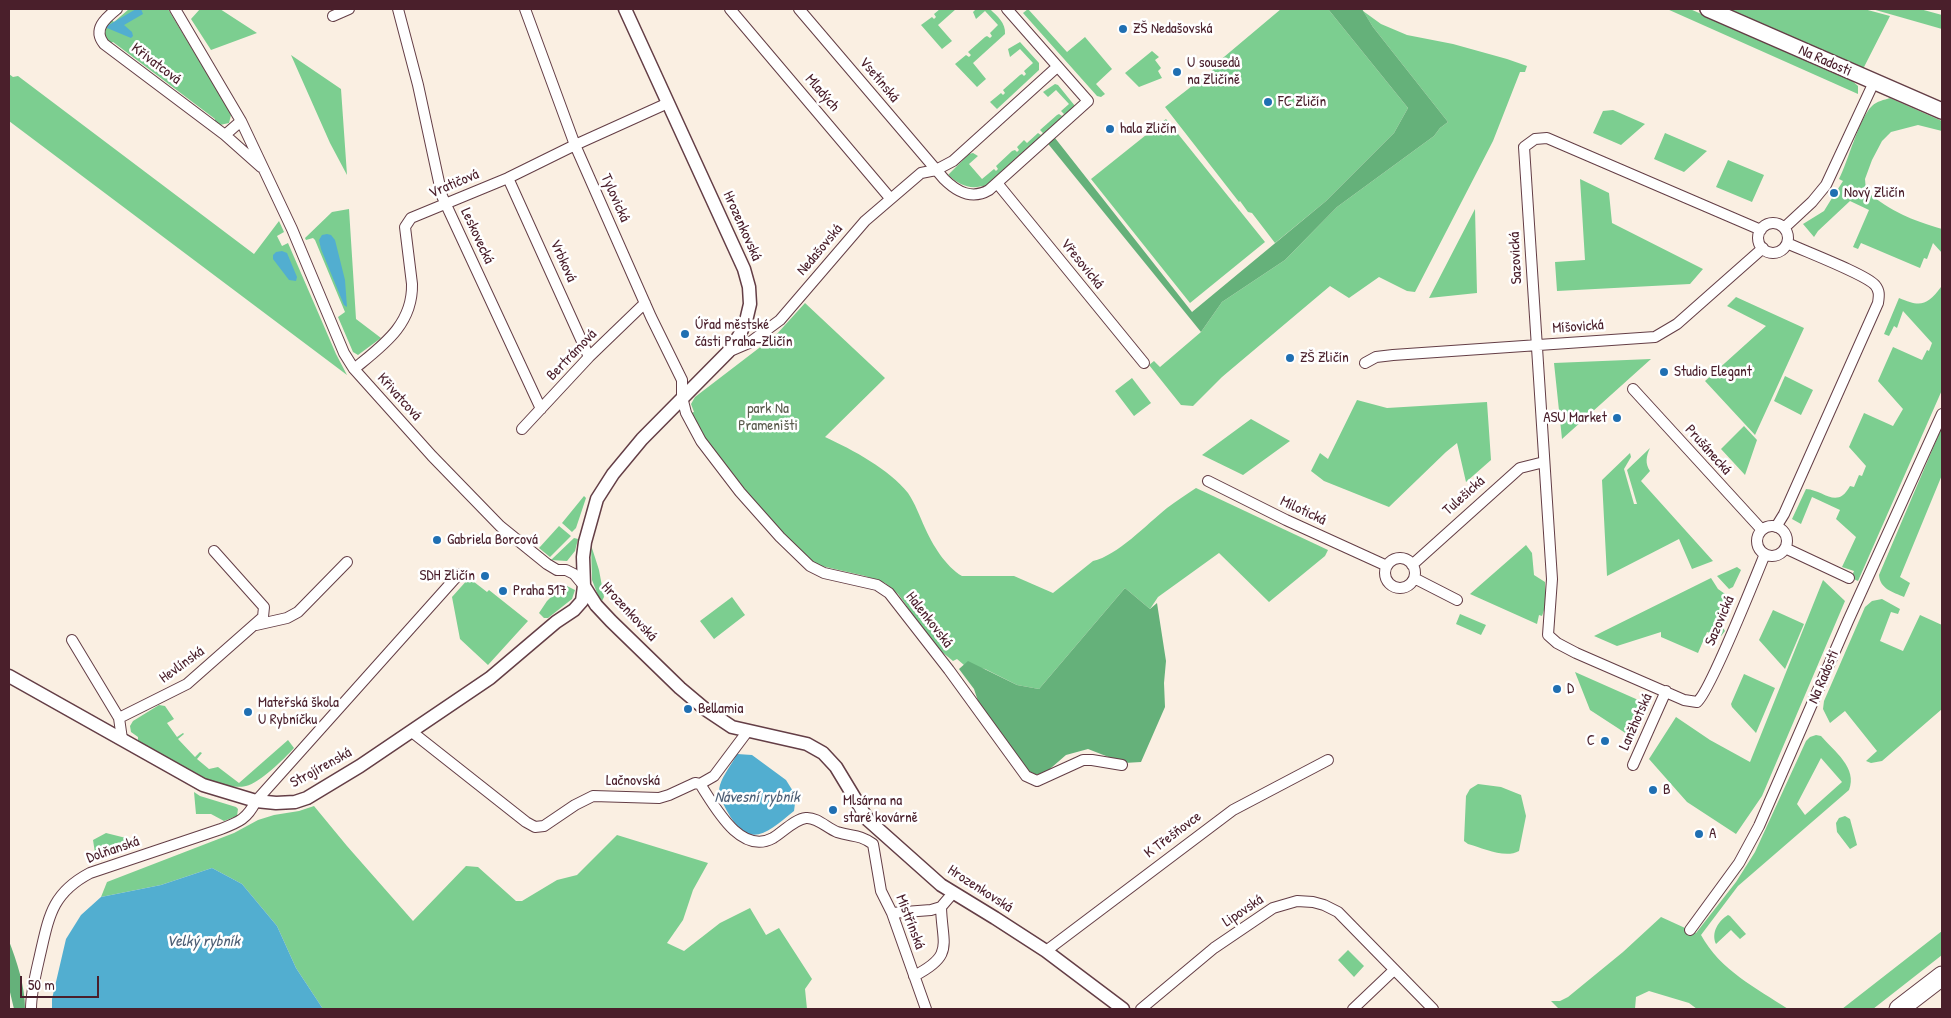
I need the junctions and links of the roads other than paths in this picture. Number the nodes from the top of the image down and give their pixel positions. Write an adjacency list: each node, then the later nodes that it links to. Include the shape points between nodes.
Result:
1 (117, 9): 17 (street, Křivatcová, via 100,26 99,35 104,44)
2 (175, 9): 16 (street, Křivatcová)
3 (349, 9): 11 (street)
4 (398, 9): 24 (street, Leskovecká)
5 (525, 9): 18 (street, Tylovická)
6 (625, 9): 14 (street, Hrozenkovská)
7 (730, 9): 23 (street, Mladých)
8 (799, 9): 19 (street, Vsetínská)
9 (1006, 9): 12 (street)
10 (1708, 9): 13 (main road, Na Radosti)
11 (333, 16)
12 (1057, 67): 19 (street, Nedašovská, via 953,161); 22 (street, via 1088,101)
13 (1874, 82): 15 (main road, Na Radosti); 25 (street, via 1826,185)
14 (668, 103): 18 (street, Vratičová); 31 (street, Hrozenkovská, via 747,278 750,304 746,322)
15 (1942, 111)
16 (241, 121): 17 (street); 20 (street, Křivatcová)
17 (225, 135): 20 (street, Křivatcová)
18 (575, 145): 21 (street, Vratičová); 29 (street, Tylovická)
19 (936, 170): 22 (street, via 956,190 968,194 986,192); 23 (street, Nedašovská, via 921,174)
20 (266, 171): 35 (street, Křivatcová, via 344,353)
21 (508, 178): 24 (street, Vratičová); 32 (street, Vrbková)
22 (997, 183): 33 (street, Vřesovická)
23 (890, 198): 31 (street, Nedašovská, via 865,221 780,320 749,343)
24 (446, 204): 35 (street, Vratičová, via 411,218 406,225 412,284 408,312 381,348); 38 (street, Leskovecká)
25 (1784, 228): 26 (street, via 1772,223); 27 (street, via 1788,235)
26 (1761, 230): 28 (street, via 1759,240); 30 (street, Sazovická, via 1546,138 1535,139 1524,147)
27 (1787, 243): 28 (street, via 1776,252); 43 (street, via 1864,278 1876,287 1879,296 1800,480)
28 (1763, 248): 30 (street, Míšovická, via 1677,324 1655,337)
29 (645, 302): 32 (street, Bertrámová); 37 (street, Tylovická, via 682,380)
30 (1536, 345): 34 (street, Míšovická, via 1393,355 1376,357); 41 (street, Sazovická)
31 (728, 352): 37 (street, Hrozenkovská)
32 (589, 358): 38 (street, Bertrámová)
33 (1144, 363)
34 (1365, 363)
35 (354, 369): 54 (street, Křivatcová, via 500,526 547,564 574,574)
36 (1633, 389): 44 (street, Prušánecká)
37 (682, 397): 54 (street, Hrozenkovská, via 603,487 584,550); 65 (street, Halenkovská, via 686,414 701,441 780,537 814,569 876,585 889,593 1026,776 1037,781 1083,760)
38 (541, 409): 40 (street, Bertrámová)
39 (1942, 414): 74 (street, Na Radosti, via 1759,826 1739,863)
40 (522, 429)
41 (1544, 462): 49 (street, Tulešická, via 1520,468); 59 (street, Sazovická, via 1552,579 1548,635 1557,643)
42 (1208, 481): 50 (street, Milotická)
43 (1776, 527): 44 (street); 45 (street, via 1784,533)
44 (1762, 530): 47 (street, via 1757,543)
45 (1785, 548): 47 (street, via 1774,556); 53 (street)
46 (214, 551): 56 (street, via 264,607 264,617)
47 (1765, 554): 59 (street, Sazovická, via 1701,699 1692,702)
48 (347, 562): 56 (street, Hevlínská, via 298,612)
49 (1412, 564): 50 (street, via 1401,559 1393,560); 52 (street)
50 (1387, 566): 52 (street, via 1386,579 1396,588 1404,588)
51 (459, 574): 68 (street, Dolňanská)
52 (1414, 578): 55 (street)
53 (1849, 578)
54 (584, 586): 61 (street, Strojírenská, via 582,601 574,610 490,678); 62 (street, Hrozenkovská, via 611,621 680,688 718,718)
55 (1457, 600)
56 (256, 625): 60 (street, Hevlínská, via 187,684)
57 (72, 640): 60 (street)
58 (9, 676): 63 (street, Strojírenská)
59 (1666, 692): 66 (street, Lanžhotská)
60 (119, 718): 63 (street)
61 (412, 732): 67 (street, Lačnovská, via 535,827 547,825 593,796 659,798 695,783); 68 (street, Strojírenská, via 307,798 295,802)
62 (747, 732): 67 (street, Lačnovská, via 714,776); 69 (street, Hrozenkovská, via 807,744 823,753 836,766 868,820)
63 (122, 739): 68 (street, Strojírenská, via 203,785)
64 (1328, 760): 75 (street, K Třešňovce, via 1233,810)
65 (1122, 765)
66 (1633, 765)
67 (700, 784): 70 (street, via 724,822 745,837 763,841 771,839 804,818 812,818 837,832 863,837)
68 (256, 801): 79 (street, Dolňanská, via 250,813 236,823 90,872 70,886 48,917 31,992)
69 (883, 834): 70 (street); 71 (street, Hrozenkovská)
70 (873, 844): 73 (street, Mistřínská, via 881,891)
71 (953, 893): 72 (street); 75 (street, Hrozenkovská)
72 (941, 907): 73 (street); 77 (street, via 945,946 938,962)
73 (892, 913): 77 (street, Mistřínská)
74 (1690, 930)
75 (1046, 951): 81 (street, Hrozenkovská)
76 (1394, 970): 82 (street, Lipovská, via 1338,912 1319,903 1297,901 1276,906 1256,918); 83 (street); 84 (street, Lipovská)
77 (914, 976): 80 (street, Mistřínská)
78 (1942, 976): 85 (highway)
79 (31, 1009)
80 (926, 1009)
81 (1123, 1009)
82 (1141, 1009)
83 (1353, 1009)
84 (1433, 1009)
85 (1899, 1009)

